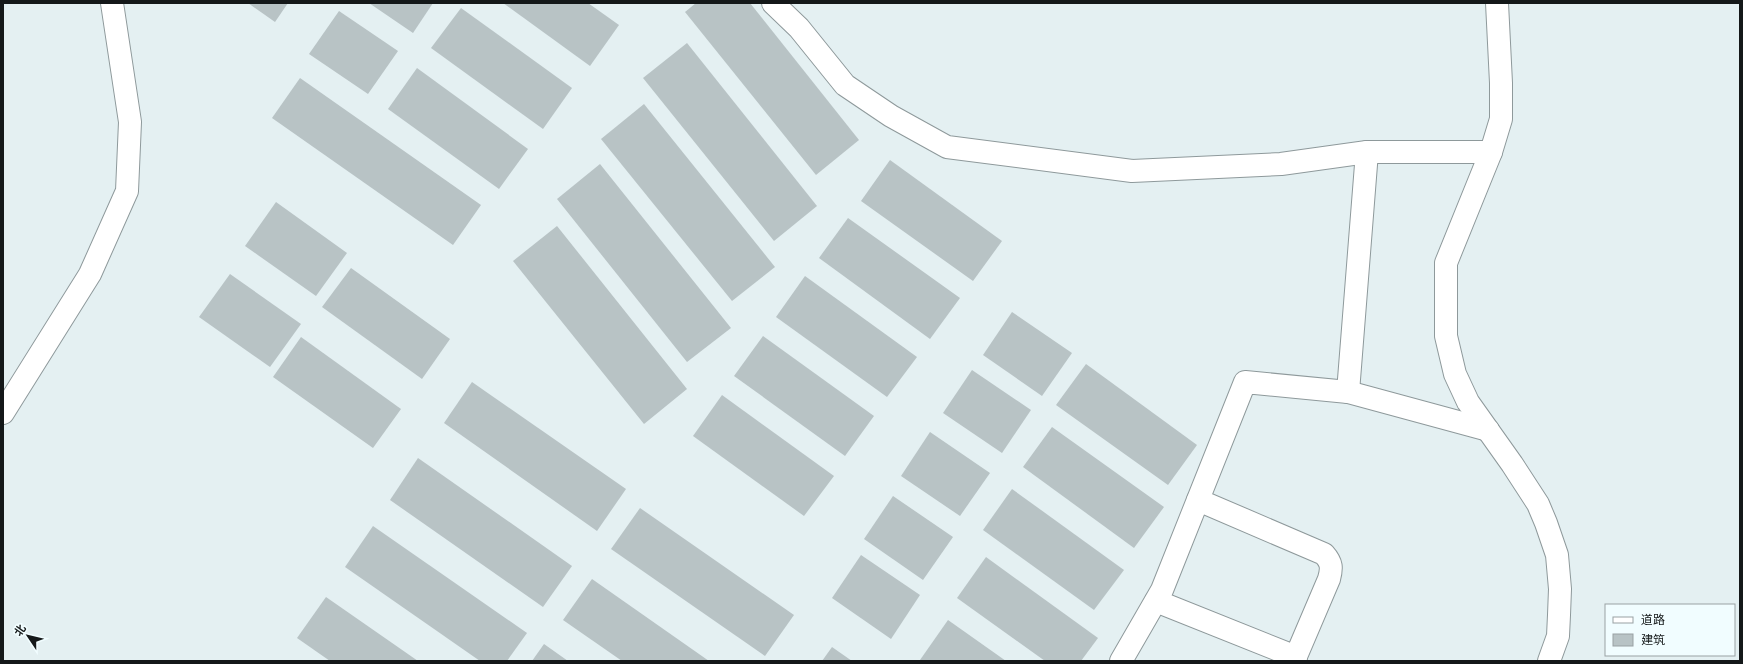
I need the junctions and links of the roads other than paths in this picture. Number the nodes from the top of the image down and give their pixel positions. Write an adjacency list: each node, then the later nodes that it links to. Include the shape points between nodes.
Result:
1 (112, 3): 7 (street, via 130,122 127,190 90,274)
2 (774, 3): 4 (street, via 799,28 845,85 891,116 947,147 1132,171 1281,164)
3 (1497, 3): 5 (street, via 1501,119)
4 (1367, 152): 5 (street); 6 (street)
5 (1491, 152): 8 (street, via 1446,262 1445,291 1446,336 1456,374 1468,402)
6 (1348, 392): 8 (street); 9 (street, via 1245,382)
7 (3, 413)
8 (1488, 430): 13 (street, via 1538,504 1557,554 1560,589 1558,636)
9 (1198, 500): 10 (street); 11 (street, via 1324,554 1330,561 1332,567 1329,579)
10 (1156, 601): 11 (street); 12 (street)
11 (1295, 659)
12 (1121, 661)
13 (1549, 661)

